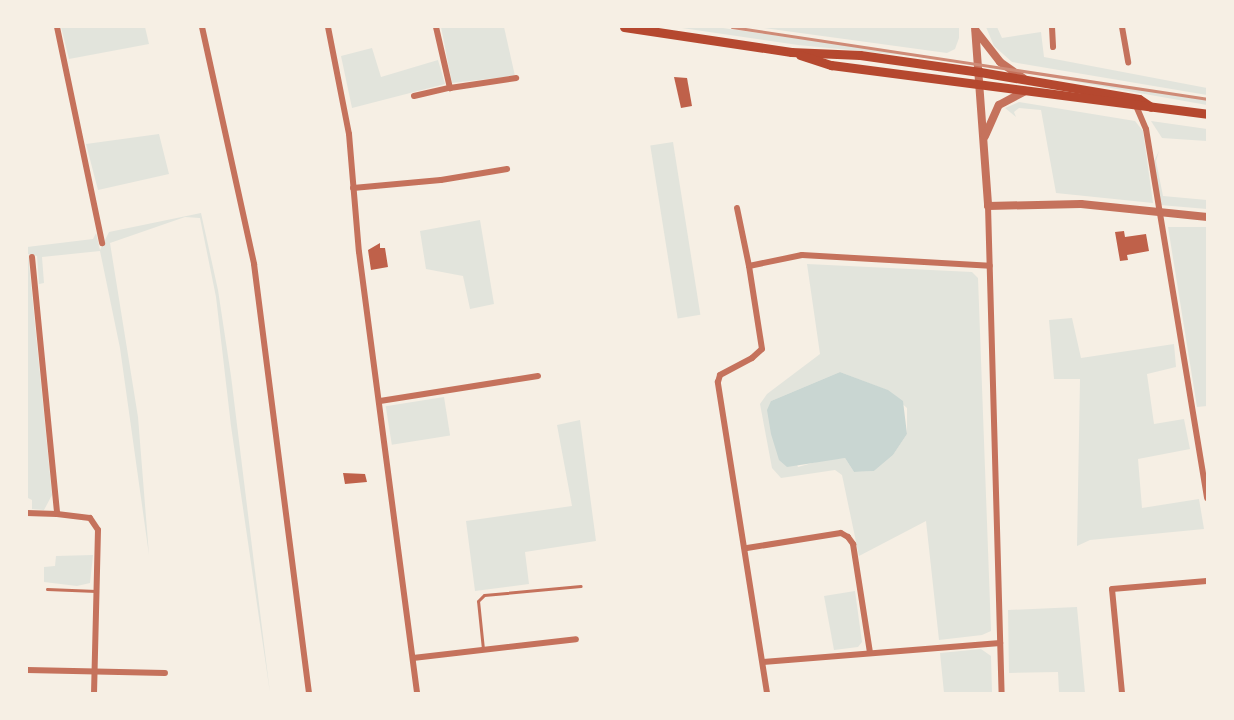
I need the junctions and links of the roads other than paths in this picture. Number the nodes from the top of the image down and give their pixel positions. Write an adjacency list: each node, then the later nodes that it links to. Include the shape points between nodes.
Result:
1 (57, 27): 29 (street)
2 (202, 27): 53 (street, via 254,264)
3 (328, 27): 24 (street, via 342,88)
4 (436, 27): 16 (street)
5 (624, 27): 10 (main road)
6 (1052, 27): 9 (street)
7 (1122, 27): 11 (street)
8 (975, 28): 12 (street); 14 (street, via 996,58)
9 (1053, 47)
10 (790, 52): 12 (main road, via 861,55); 15 (main road, via 831,65)
11 (1128, 62)
12 (980, 72): 14 (main road); 15 (street)
13 (516, 78): 16 (street)
14 (1026, 79): 19 (main road, via 1138,99)
15 (981, 85): 17 (main road); 22 (street)
16 (450, 88): 18 (street)
17 (1025, 91): 20 (main road); 22 (street, via 999,105)
18 (414, 96)
19 (1151, 107): 20 (main road); 21 (main road)
20 (1137, 108): 27 (street, via 1146,129)
21 (1207, 114)
22 (984, 137): 25 (street)
23 (507, 169): 24 (street)
24 (353, 188): 34 (street)
25 (988, 206): 27 (street, via 1081,204); 32 (street)
26 (737, 208): 31 (street)
27 (1158, 213): 28 (street); 35 (street)
28 (1207, 217)
29 (102, 243)
30 (32, 257): 37 (street)
31 (749, 266): 32 (street, via 802,255); 38 (street, via 762,349 720,375 718,382)
32 (990, 266): 44 (street)
33 (538, 376): 34 (street)
34 (380, 401): 47 (street)
35 (1207, 498)
36 (27, 513): 37 (street)
37 (57, 514): 42 (street, via 82,516 95,523 99,538)
38 (747, 548): 46 (street, via 841,533 848,537 853,544); 48 (street)
39 (1207, 580): 57 (street, via 1112,590)
40 (581, 586): 45 (lane, via 484,595 478,601)
41 (47, 589): 42 (lane)
42 (97, 591): 50 (street)
43 (576, 639): 45 (street)
44 (1000, 643): 46 (street); 56 (street)
45 (483, 649): 47 (street)
46 (870, 652): 48 (street)
47 (413, 658): 54 (street)
48 (763, 662): 55 (street)
49 (27, 670): 50 (street)
50 (95, 672): 51 (street); 52 (street)
51 (165, 673)
52 (94, 693)
53 (309, 693)
54 (417, 693)
55 (767, 693)
56 (1002, 693)
57 (1122, 693)

